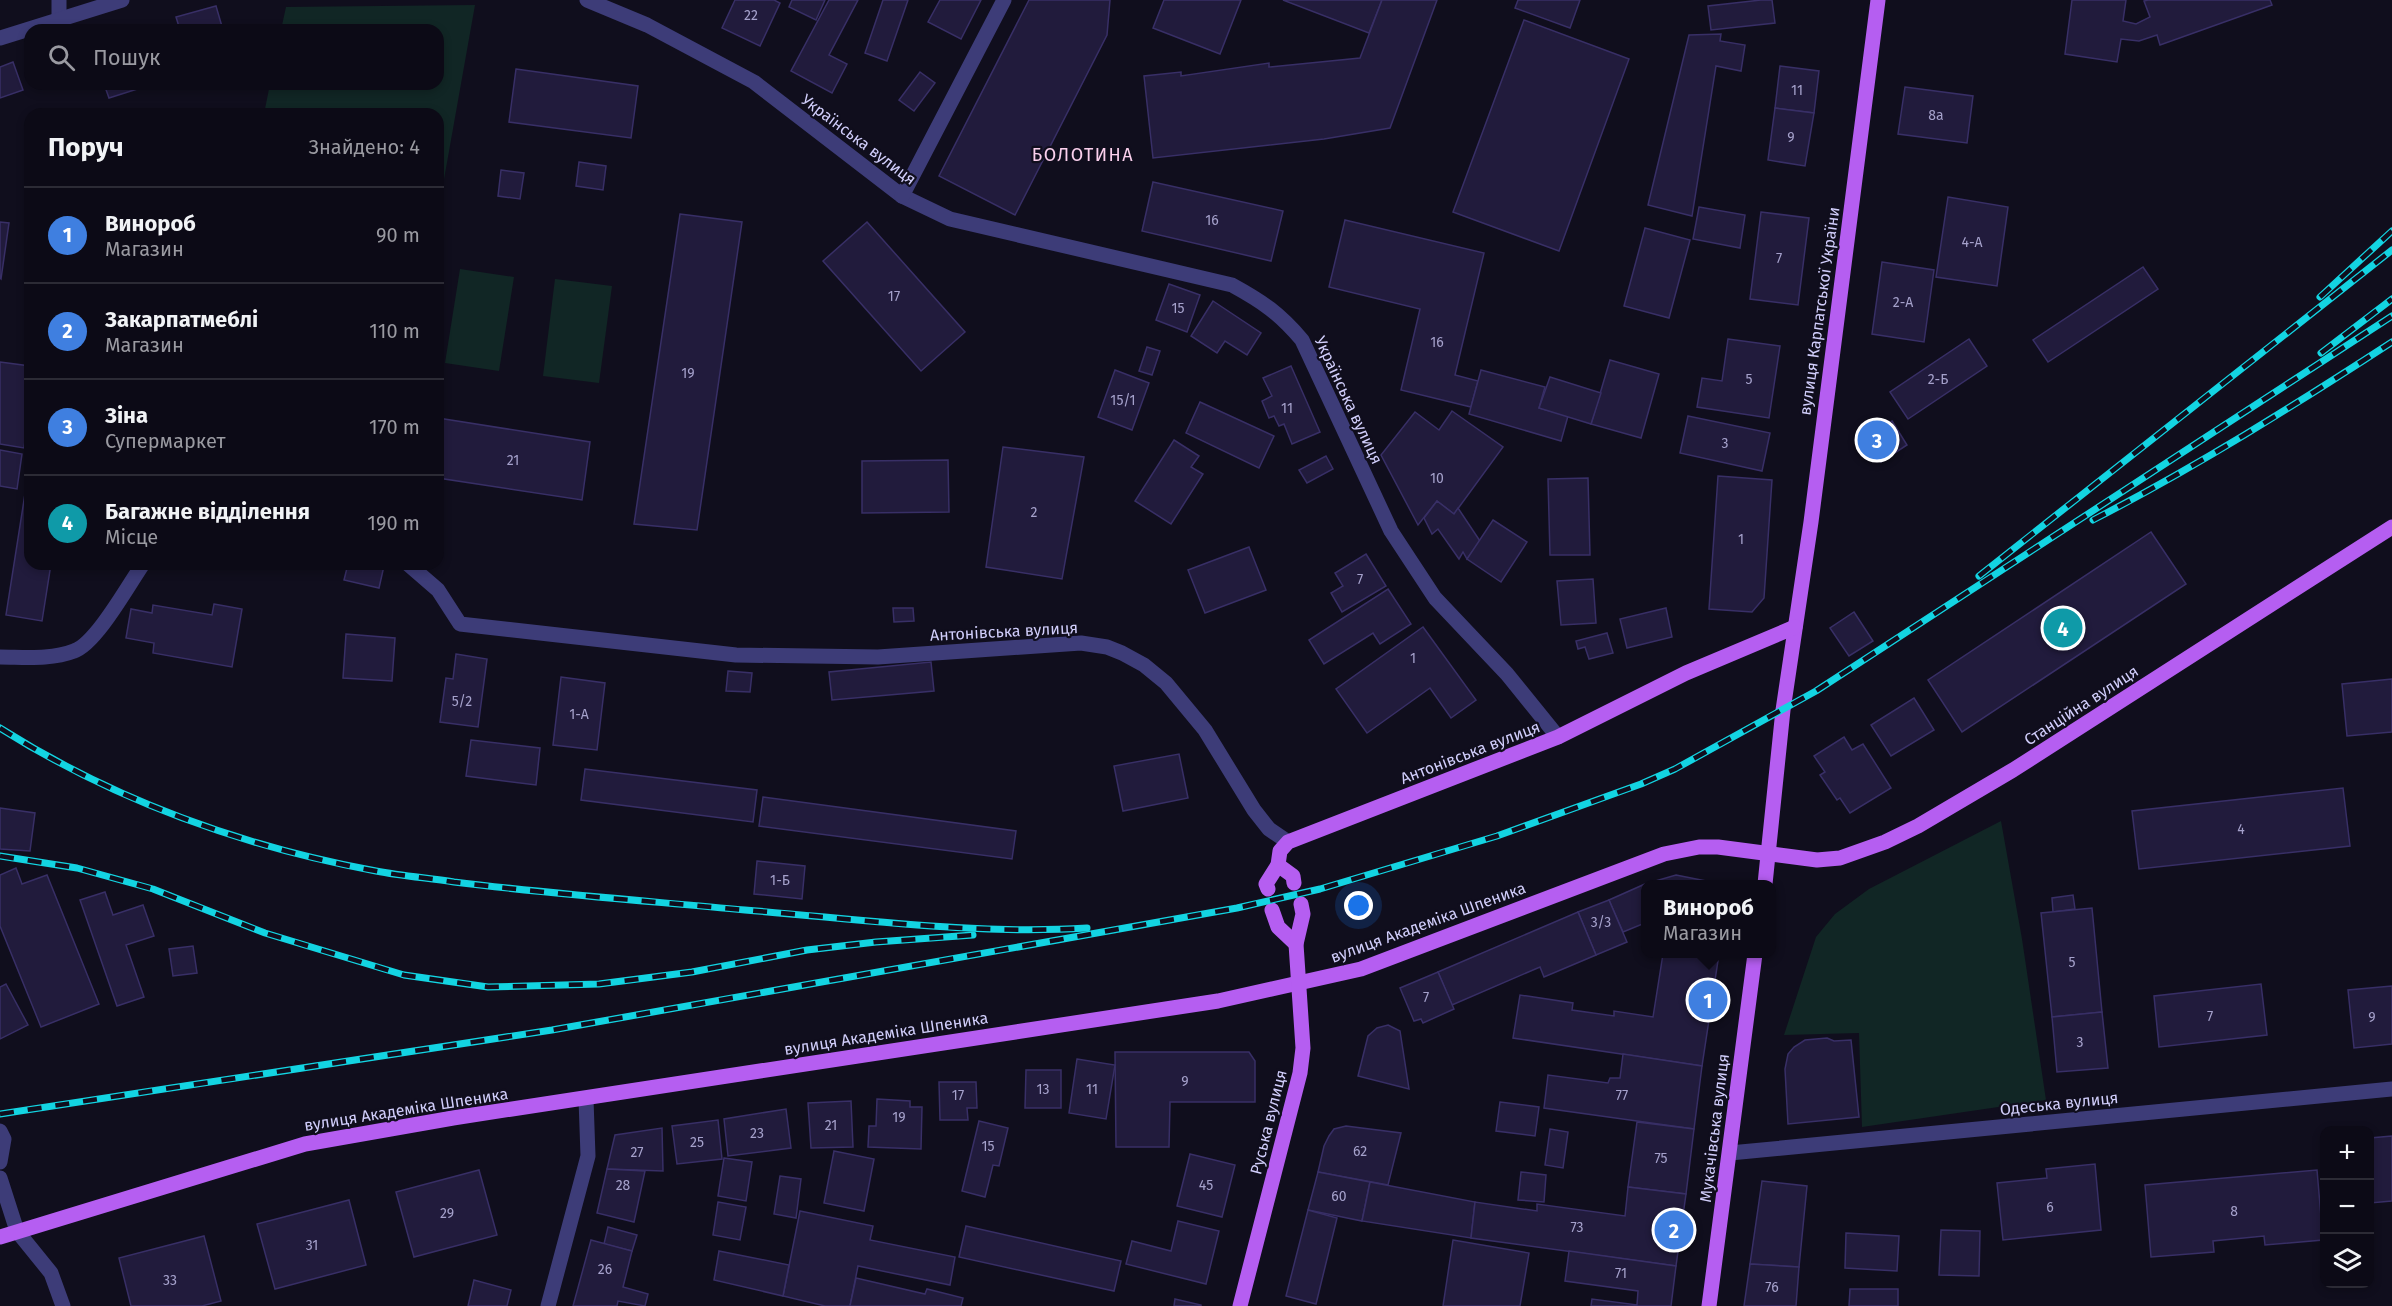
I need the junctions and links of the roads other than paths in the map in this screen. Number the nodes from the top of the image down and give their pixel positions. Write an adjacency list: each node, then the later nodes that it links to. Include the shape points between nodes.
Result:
1 (59, 0): 6 (street)
2 (122, 0): 6 (street)
3 (586, 0): 10 (street, Українська вулиця, via 647,25 754,82)
4 (1004, 0): 10 (street)
5 (1878, 0): 14 (main road, вулиця Карпатської України)
6 (59, 18): 7 (street)
7 (41, 24)
8 (24, 30): 9 (street)
9 (0, 38)
10 (902, 196): 16 (street, Українська вулиця, via 950,219 1232,285 1268,305 1302,340 1391,531 1409,561 1435,598 1507,674)
11 (2392, 527): 18 (main road, Станційна вулиця, via 2013,770 1918,826 1840,858 1817,860)
12 (139, 570): 15 (street, via 95,635 77,651 55,656)
13 (415, 570): 17 (street, Антонівська вулиця, via 438,590 460,624 736,655 878,657 1081,643 1107,647 1144,665 1166,683 1205,730 1254,810 1269,829)
14 (1795, 627): 16 (main road, via 1686,673); 18 (main road)
15 (0, 657)
16 (1558, 737): 17 (main road, Антонівська вулиця)
17 (1287, 842): 19 (main road, via 1280,851)
18 (1770, 853): 20 (main road); 27 (main road, вулиця Академіка Шпеника, via 1698,847 1664,854 1361,969)
19 (1278, 864): 21 (main road, via 1293,876); 22 (main road, via 1266,884)
20 (1766, 880)
21 (1294, 883)
22 (1268, 889)
23 (1301, 904): 25 (main road, Руська вулиця, via 1303,914)
24 (1272, 910): 25 (main road, via 1278,927)
25 (1296, 944): 27 (main road, Руська вулиця)
26 (1754, 958): 31 (main road, Мукачівська вулиця)
27 (1299, 983): 29 (main road, вулиця Академіка Шпеника, via 1218,1000); 38 (main road, Руська вулиця, via 1303,1048 1300,1073)
28 (2392, 1089): 31 (street, Одеська вулиця)
29 (586, 1099): 34 (main road, вулиця Академіка Шпеника, via 305,1144); 37 (street, via 588,1156)
30 (0, 1131): 32 (street, via 4,1139)
31 (1730, 1153): 39 (main road, Мукачівська вулиця)
32 (0, 1162)
33 (0, 1178): 34 (street)
34 (16, 1231): 35 (main road, вулиця Академіка Шпеника); 36 (street, via 51,1273)
35 (0, 1237)
36 (63, 1306)
37 (548, 1306)
38 (1240, 1306)
39 (1709, 1306)

